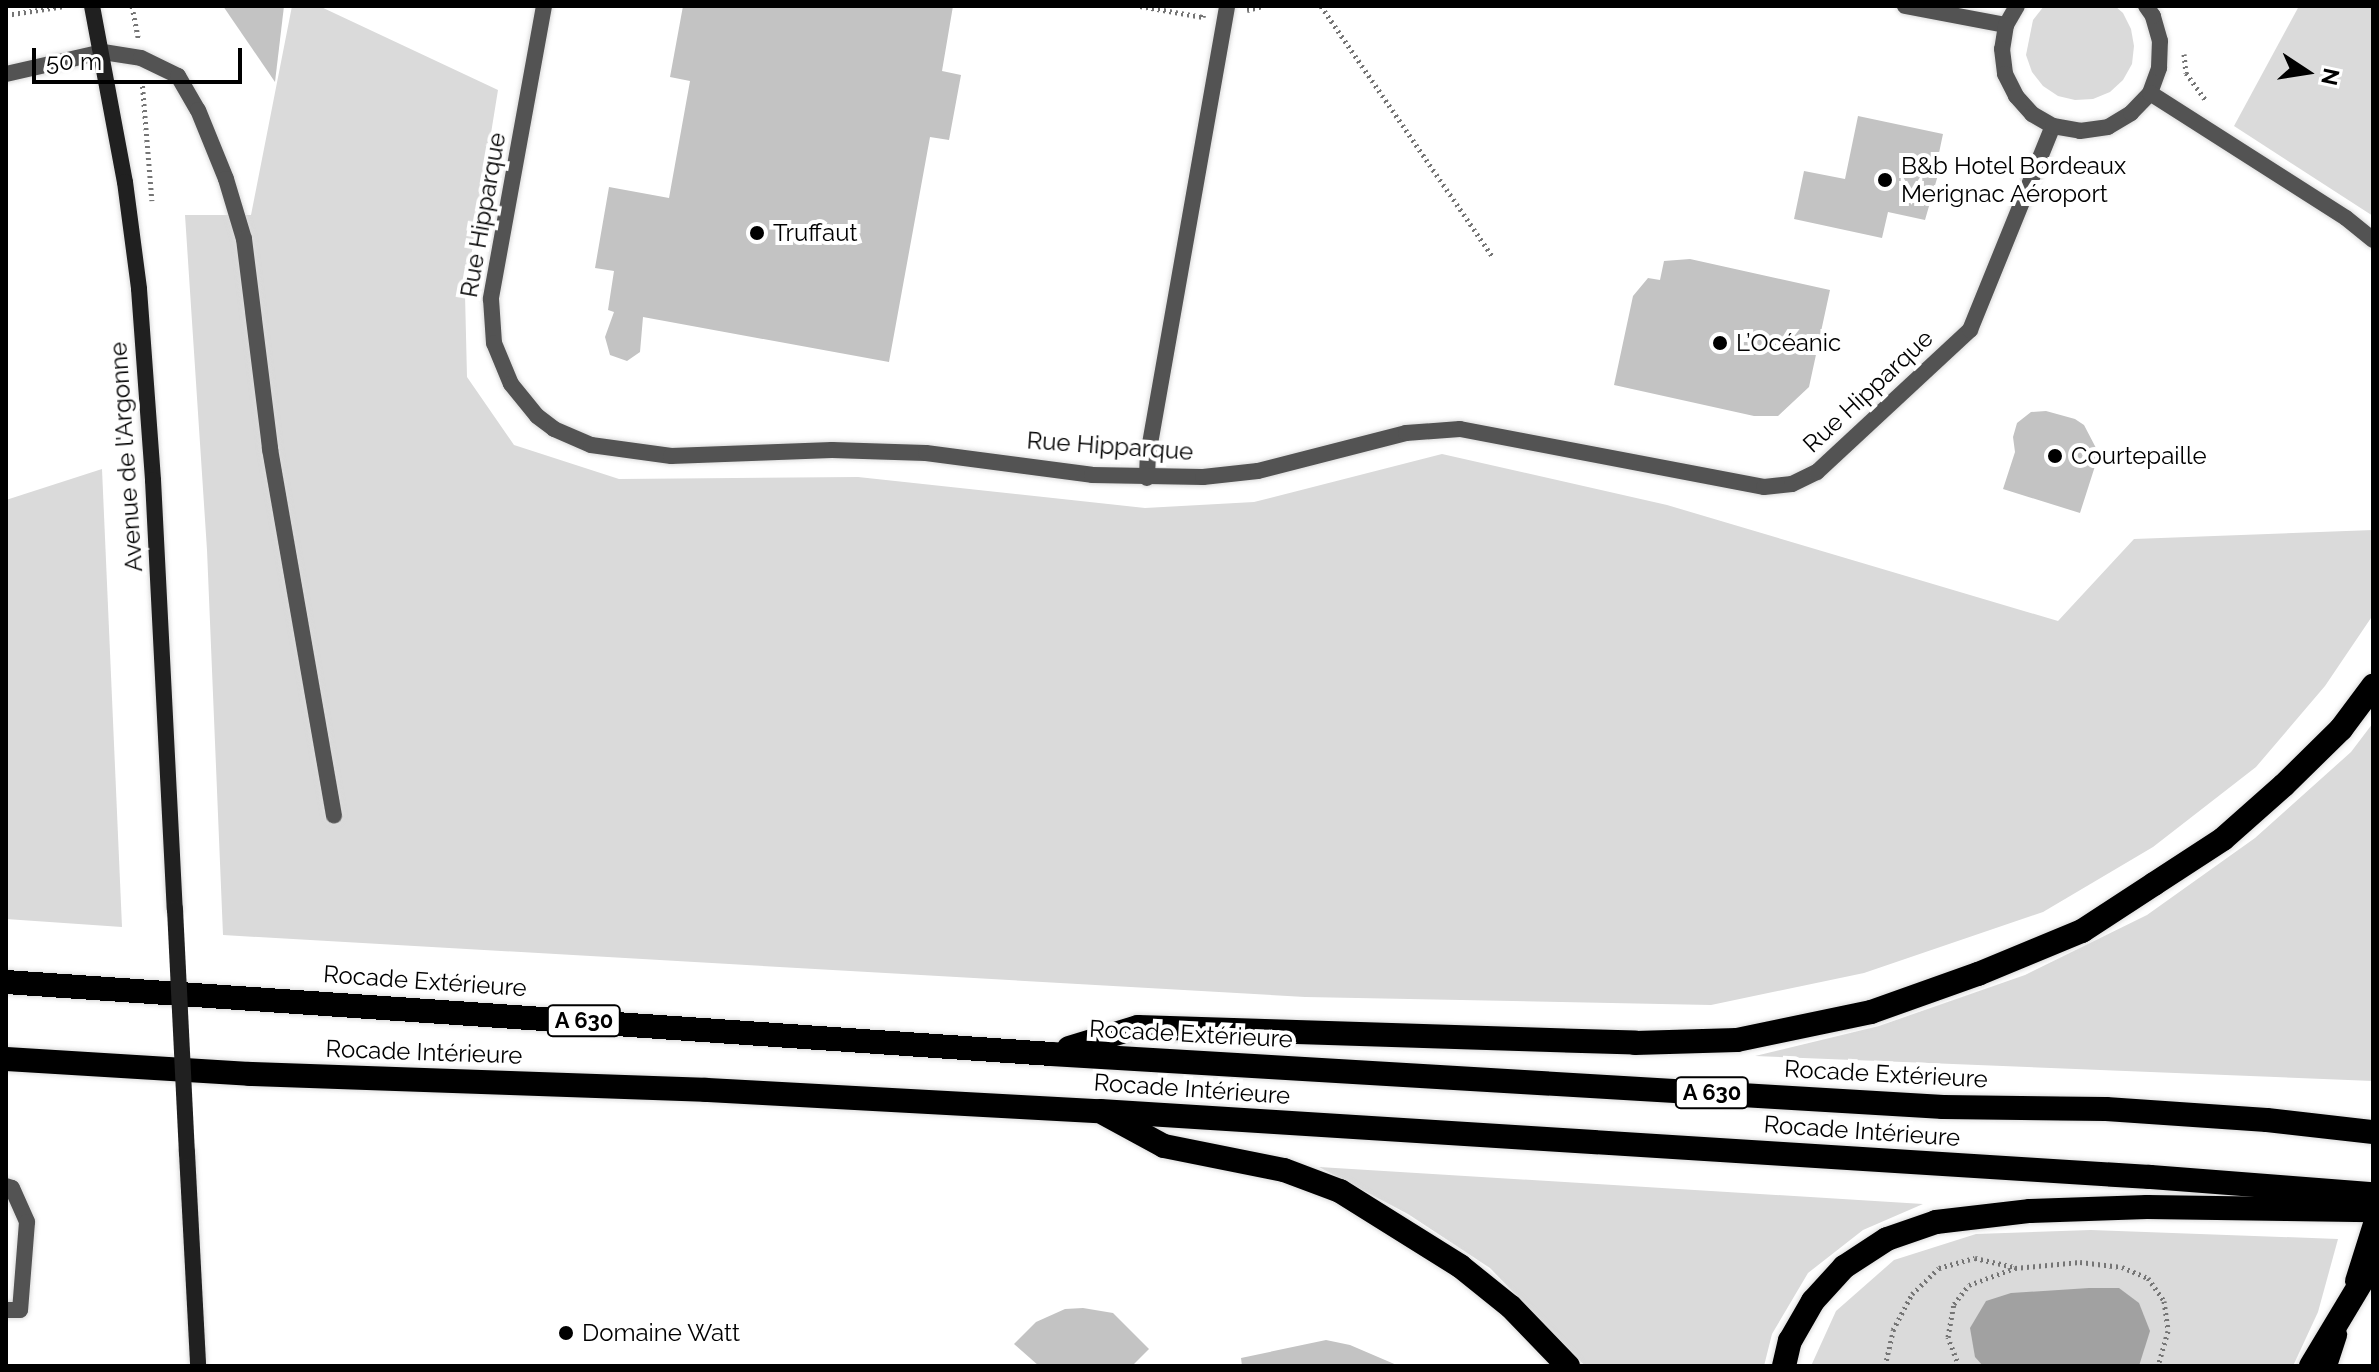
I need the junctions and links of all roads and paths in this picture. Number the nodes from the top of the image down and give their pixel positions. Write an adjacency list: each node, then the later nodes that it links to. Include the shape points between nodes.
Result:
1 (64, 6): 12 (path)
2 (92, 6): 16 (main road, Avenue de l'Argonne)
3 (132, 6): 14 (path)
4 (544, 6): 23 (street, Rue Hipparque, via 491,299 501,364 537,416 591,445 671,456 832,450 926,453)
5 (1140, 6): 6 (path, via 1203,17)
6 (1205, 6)
7 (1227, 6): 23 (street)
8 (1321, 6): 22 (path)
9 (1905, 6): 13 (street)
10 (2017, 6): 13 (street)
11 (2146, 6): 18 (street, via 2160,41 2159,68)
12 (6, 15)
13 (2006, 25): 20 (street, via 2002,49 2010,85 2032,114)
14 (137, 28)
15 (2183, 43): 19 (path, via 2186,73)
16 (103, 52): 17 (street); 25 (street, via 141,58 178,76 198,110 244,239 270,449); 41 (main road, Avenue de l'Argonne, bridge, via 139,289 153,480)
17 (6, 74)
18 (2150, 93): 20 (street, via 2108,127 2080,131); 21 (street)
19 (2219, 110)
20 (2053, 126): 23 (street, Rue Hipparque, via 1970,330 1805,479 1764,487 1447,429 1406,433 1258,471)
21 (2373, 240)
22 (1493, 257)
23 (1147, 478)
24 (2373, 686): 27 (highway, via 2341,729 2223,839 2082,931 1871,1012 1737,1040 1635,1043 1138,1027)
25 (334, 815)
26 (6, 982): 27 (highway, Rocade Extérieure / A 630)
27 (1051, 1054): 30 (highway, Rocade Extérieure / A 630, via 1943,1107 2106,1109)
28 (6, 1059): 29 (highway, Rocade Intérieure)
29 (1100, 1111): 34 (highway, Rocade Intérieure); 42 (highway, via 1164,1146 1284,1170 1340,1191 1460,1266 1511,1307)
30 (2267, 1120): 31 (highway); 32 (highway, Rocade Extérieure / A 630)
31 (2373, 1122)
32 (2373, 1132)
33 (6, 1186): 40 (street, via 12,1188 27,1222 20,1310)
34 (2373, 1194)
35 (2373, 1210): 43 (highway, via 2132,1207 1936,1222 1887,1239 1844,1267 1813,1301 1790,1341)
36 (2373, 1224): 39 (main road)
37 (2373, 1263): 39 (highway)
38 (2015, 1268): 44 (path, via 1975,1258 1939,1268 1912,1294 1893,1330); 45 (path, via 1969,1285 1954,1304 1948,1337); 46 (path, via 2080,1262 2122,1267 2148,1278 2164,1301 2168,1331)
39 (2349, 1299): 47 (highway); 48 (main road)
40 (6, 1310)
41 (198, 1366)
42 (1568, 1366)
43 (1784, 1366)
44 (1885, 1366)
45 (1959, 1366)
46 (2158, 1366)
47 (2311, 1366)
48 (2327, 1366)

